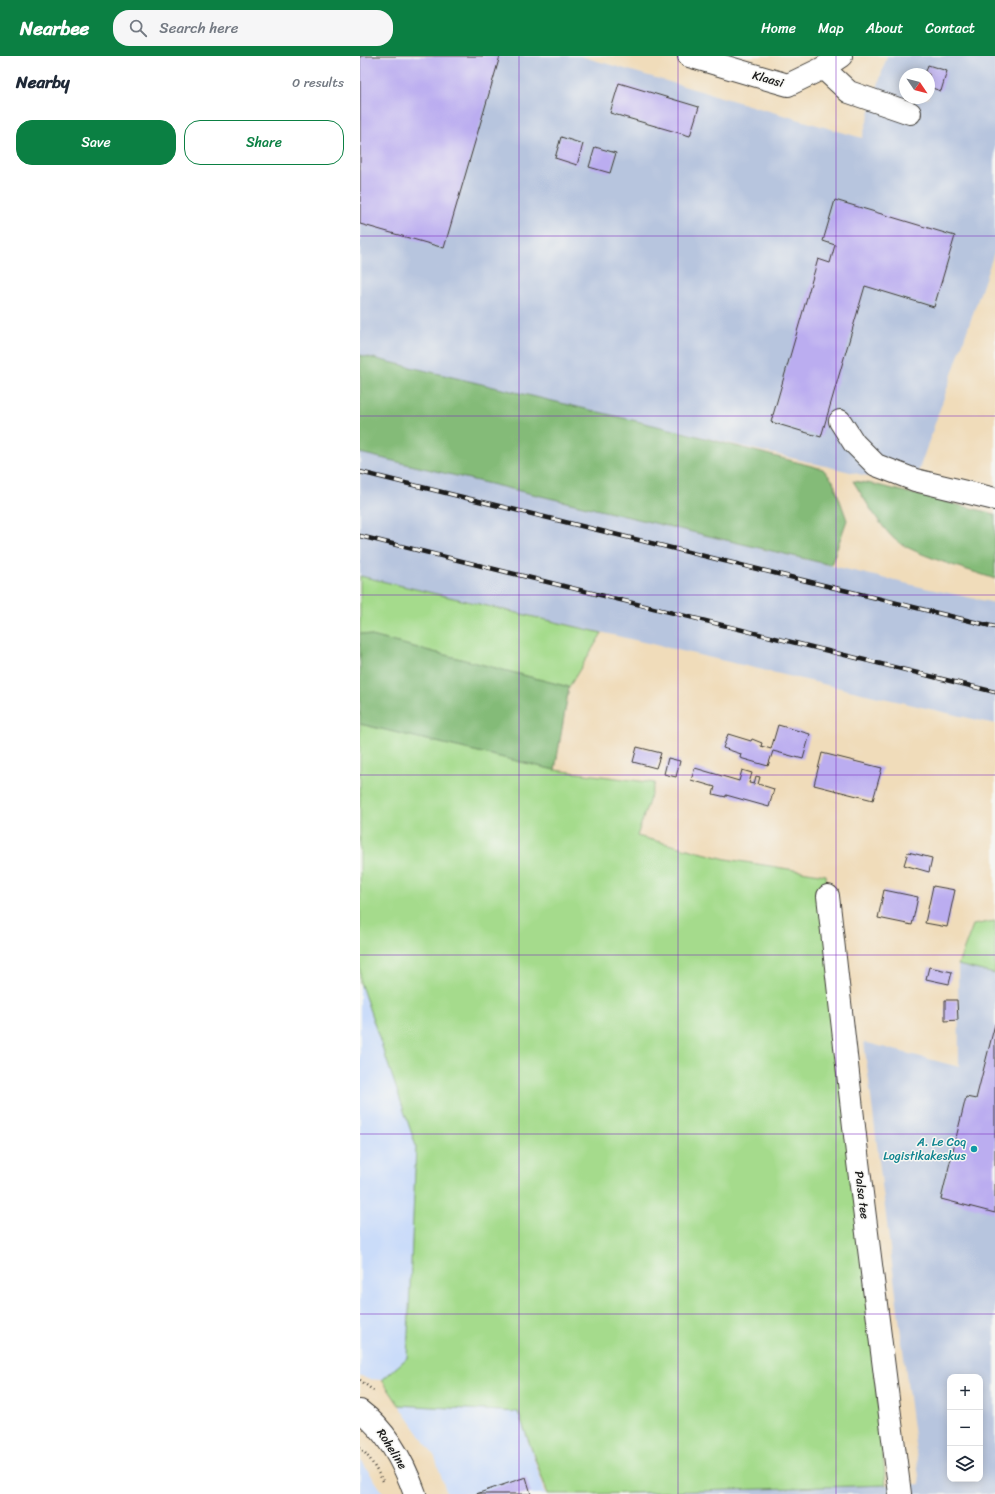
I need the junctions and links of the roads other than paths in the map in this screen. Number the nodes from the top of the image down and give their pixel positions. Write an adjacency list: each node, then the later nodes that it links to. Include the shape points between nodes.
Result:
1 (689, 56): 2 (street, Klaasi, via 788,85)
2 (832, 62): 3 (street, via 849,92)
3 (910, 113)
4 (840, 420): 5 (street, via 854,443 876,465 915,480)
5 (995, 500)
6 (828, 896): 9 (street, Palsa tee, via 858,1162)
7 (360, 1411): 8 (street, Roheline, via 385,1434)
8 (415, 1494)
9 (900, 1494)

